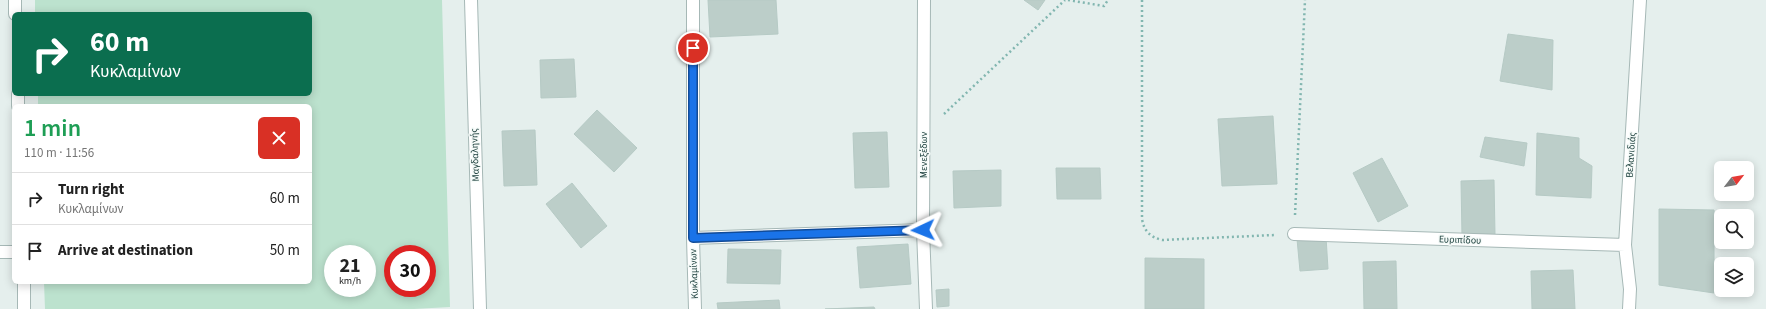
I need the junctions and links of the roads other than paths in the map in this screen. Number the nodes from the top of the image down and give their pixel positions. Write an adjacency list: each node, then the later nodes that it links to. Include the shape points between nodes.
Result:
1 (15, 0): 6 (street)
2 (471, 0): 15 (street, Μαγδαληνής)
3 (693, 0): 9 (street, Κυκλαμίνων)
4 (924, 0): 7 (street, Μενεξέδων)
5 (1640, 0): 10 (street, Βελανιδιάς)
6 (15, 12)
7 (923, 230): 9 (street); 17 (street, Μενεξέδων)
8 (1294, 234): 10 (street, Ευριπίδου)
9 (693, 238): 16 (street, Κυκλαμίνων)
10 (1625, 245): 18 (street, Βελανιδιάς, via 1630,290)
11 (0, 252): 12 (street)
12 (12, 252)
13 (24, 284): 14 (street)
14 (24, 309)
15 (480, 309)
16 (696, 309)
17 (926, 309)
18 (1629, 309)

